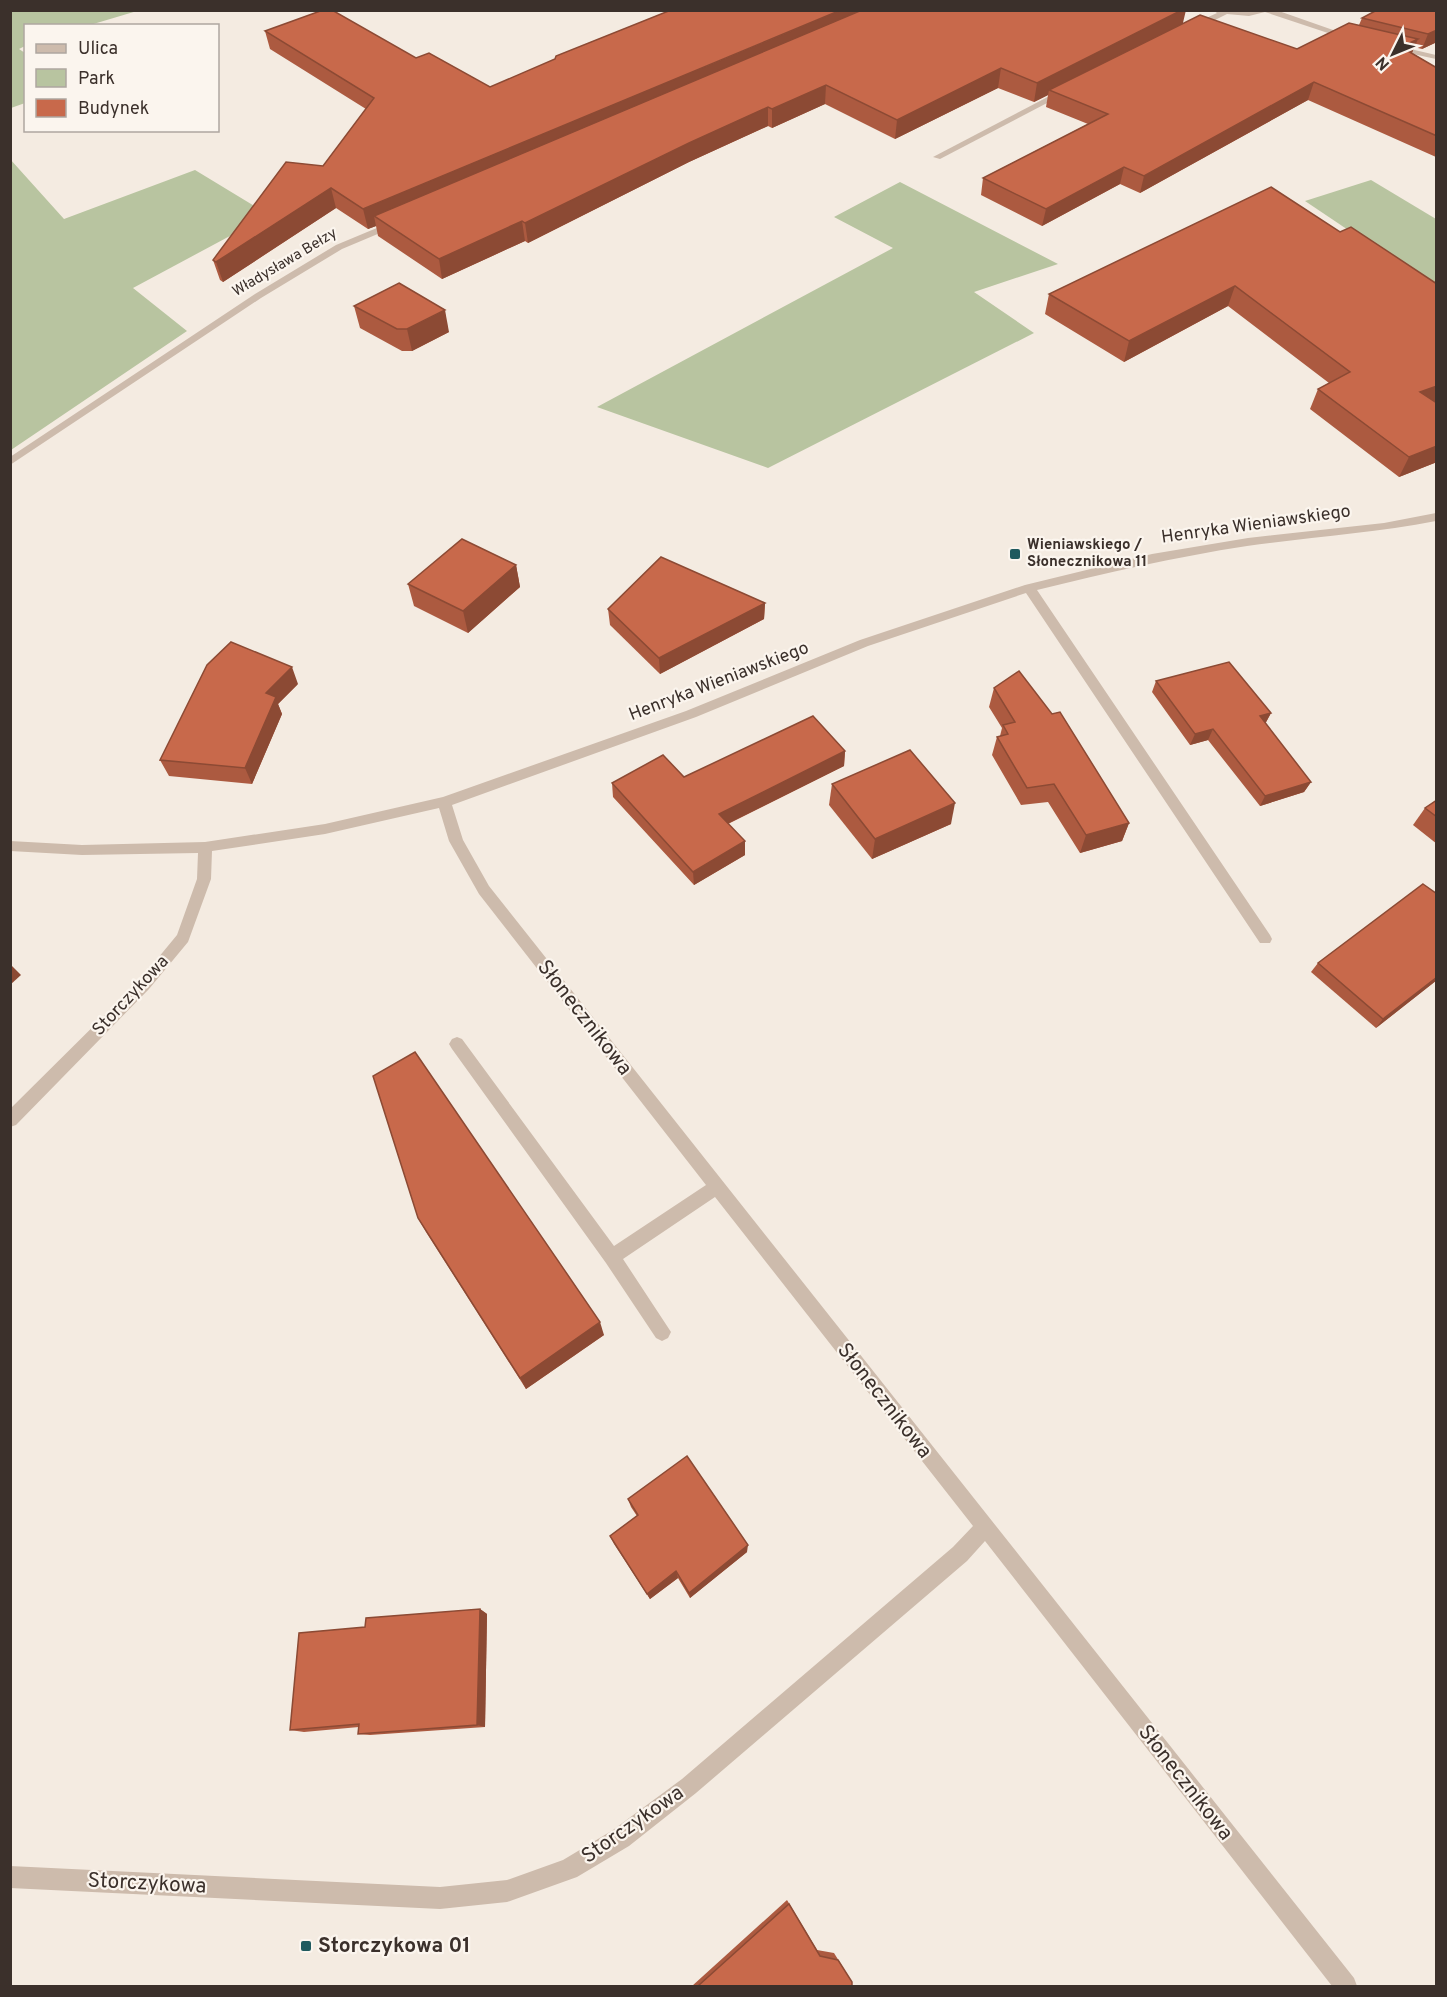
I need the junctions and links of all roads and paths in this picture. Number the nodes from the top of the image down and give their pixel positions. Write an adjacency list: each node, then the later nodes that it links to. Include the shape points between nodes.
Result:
1 (1212, 10): 3 (street)
2 (1265, 10): 3 (street); 5 (street)
3 (1224, 13): 4 (street)
4 (1190, 29)
5 (1363, 40)
6 (1386, 46): 7 (street)
7 (1437, 57)
8 (1070, 89): 9 (street)
9 (937, 157)
10 (405, 219): 11 (street, Władysława Bełzy, via 339,247 258,296)
11 (10, 462)
12 (1437, 517): 13 (street, Henryka Wieniawskiego, via 1152,558)
13 (1029, 588): 14 (street, Henryka Wieniawskiego, via 864,644 691,714); 17 (street)
14 (444, 802): 16 (street, Henryka Wieniawskiego, via 325,829); 20 (street, Słonecznikowa, via 456,841 476,879)
15 (10, 846): 16 (street, Henryka Wieniawskiego, via 82,850)
16 (205, 847): 19 (street, Storczykowa, via 204,879 183,938 144,985)
17 (1265, 939)
18 (457, 1044): 21 (street)
19 (10, 1120)
20 (716, 1187): 21 (street); 23 (street, Słonecznikowa)
21 (612, 1257): 22 (street)
22 (663, 1332)
23 (984, 1528): 24 (street, Storczykowa, via 960,1554 689,1786 621,1838 569,1869 507,1891 441,1898); 25 (street, Słonecznikowa)
24 (10, 1877)
25 (1346, 1986)

